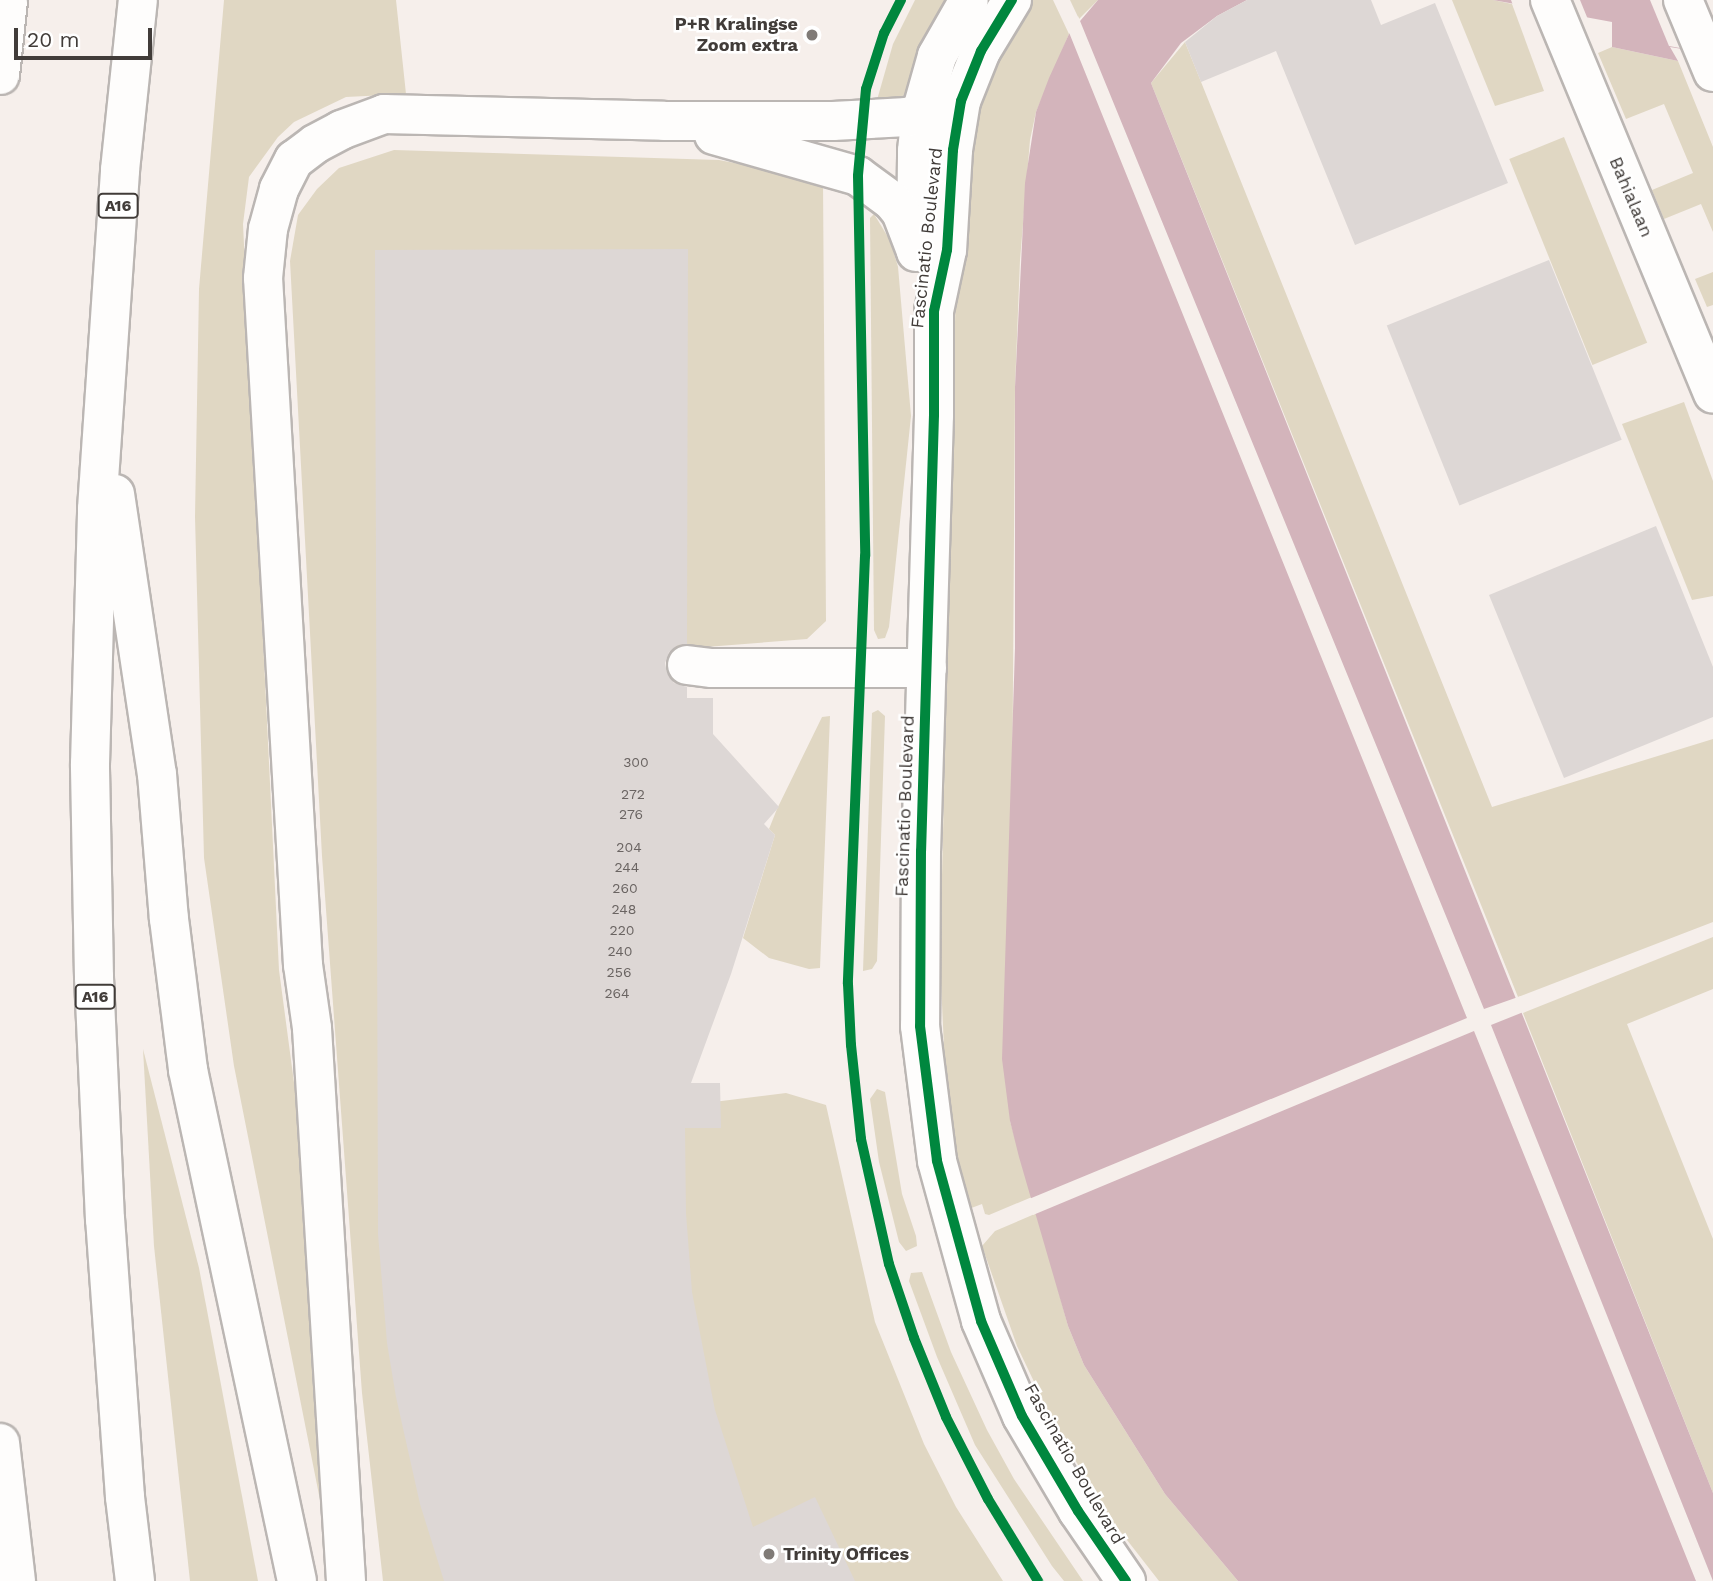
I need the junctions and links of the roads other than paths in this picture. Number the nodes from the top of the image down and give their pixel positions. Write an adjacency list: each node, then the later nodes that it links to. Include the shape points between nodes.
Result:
1 (8, 0): 8 (main road)
2 (138, 0): 15 (main road, A16, via 120,170)
3 (968, 0): 10 (main road, Fascinatio Boulevard, via 937,56)
4 (1012, 0): 9 (main road, Fascinatio Boulevard, via 981,51)
5 (1683, 0): 7 (main road)
6 (1555, 12): 14 (main road, Bahialaan)
7 (1709, 62)
8 (0, 75)
9 (961, 101): 10 (main road); 13 (main road, Fascinatio Boulevard, via 947,250)
10 (921, 113): 11 (main road, via 861,121); 12 (main road, Fascinatio Boulevard)
11 (664, 121): 12 (main road, via 858,176 901,212); 22 (main road, via 384,114 341,130 294,160 268,229 263,278 303,965 312,1028)
12 (915, 248): 13 (main road, Fascinatio Boulevard)
13 (934, 311): 17 (main road, Fascinatio Boulevard)
14 (1713, 394)
15 (103, 412): 20 (main road, A16, via 90,764 94,977 106,1234); 21 (main road, A16, via 157,774 188,1070)
16 (687, 665): 17 (main road)
17 (927, 668): 23 (main road, Fascinatio Boulevard, via 920,1026 937,1161 968,1280 999,1367 1048,1461)
18 (0, 1443): 19 (main road)
19 (16, 1581)
20 (135, 1581)
21 (297, 1581)
22 (346, 1581)
23 (1126, 1581)

